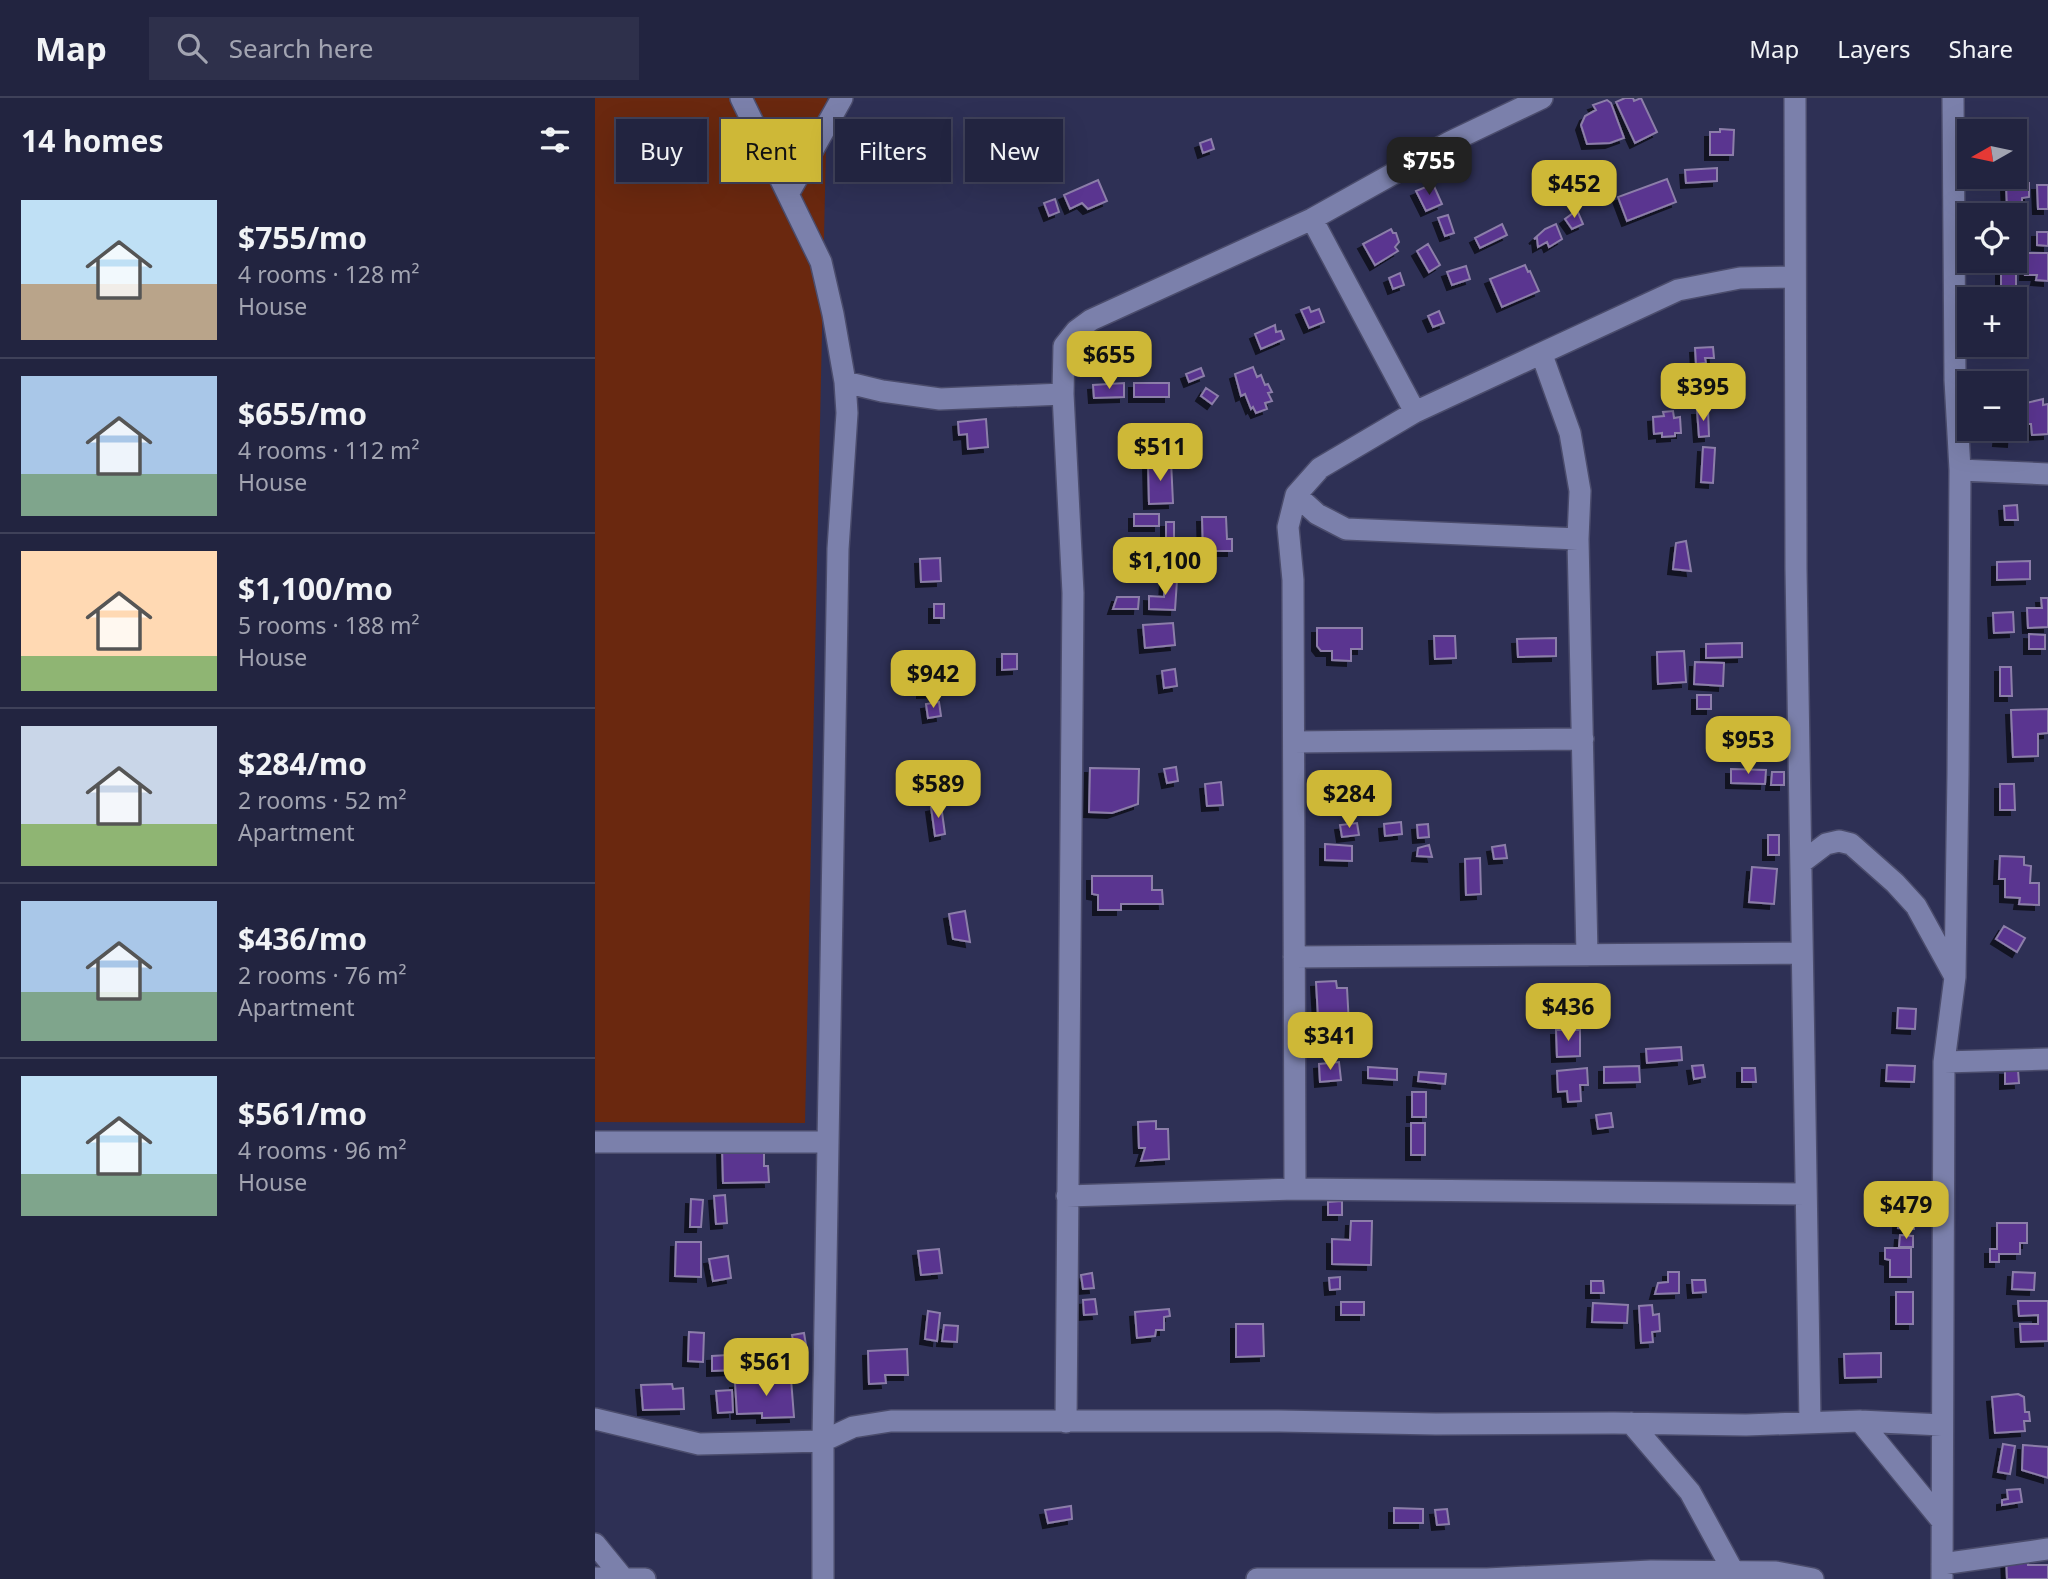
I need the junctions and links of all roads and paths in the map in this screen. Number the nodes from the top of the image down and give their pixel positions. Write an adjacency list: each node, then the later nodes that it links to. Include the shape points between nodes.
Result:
1 (741, 98): 6 (street)
2 (842, 98): 6 (street)
3 (1542, 98): 7 (street, via 1450,142)
4 (1795, 98): 8 (street)
5 (1953, 98): 15 (street, via 1955,380)
6 (788, 194): 10 (street, via 821,262)
7 (1312, 219): 12 (street, via 1091,320 1064,346); 13 (street)
8 (1794, 277): 9 (street, via 1739,278 1678,290); 21 (street)
9 (1542, 355): 13 (street); 18 (street, via 1570,433 1580,491)
10 (845, 382): 11 (street); 14 (street)
11 (882, 391): 12 (street, via 940,399); 14 (street)
12 (1063, 394): 32 (street, via 1073,593)
13 (1415, 412): 17 (street, via 1320,468)
14 (847, 413): 29 (street, via 838,550)
15 (1961, 470): 16 (street); 25 (street)
16 (2048, 474)
17 (1296, 495): 18 (street, via 1317,514 1346,529); 20 (street, via 1288,527 1293,580)
18 (1578, 539): 19 (street)
19 (1583, 739): 20 (street); 23 (street)
20 (1294, 742): 24 (street)
21 (1801, 863): 22 (street); 25 (street, via 1826,844 1850,844 1916,906)
22 (1802, 953): 23 (street); 31 (street)
23 (1587, 955): 24 (street)
24 (1294, 957): 30 (street)
25 (1955, 977): 27 (street)
26 (2048, 1059): 27 (street)
27 (1944, 1062): 38 (street)
28 (595, 1142): 29 (street)
29 (828, 1142): 39 (street)
30 (1295, 1189): 31 (street); 32 (street)
31 (1806, 1194): 36 (street)
32 (1067, 1196): 35 (street)
33 (595, 1419): 39 (street, via 699,1444)
34 (1860, 1421): 36 (street); 38 (street); 40 (street)
35 (1066, 1422): 37 (street); 39 (street, via 891,1421 853,1427)
36 (1810, 1422): 37 (street)
37 (1631, 1423): 43 (street, via 1690,1492)
38 (1942, 1425): 40 (street)
39 (823, 1441): 48 (street)
40 (1942, 1521): 44 (street)
41 (595, 1544): 45 (street)
42 (2048, 1549): 44 (street)
43 (1733, 1572): 50 (street); 51 (street, via 1776,1572)
44 (1942, 1572)
45 (622, 1577): 46 (street); 47 (street)
46 (595, 1578)
47 (645, 1579)
48 (823, 1579)
49 (1258, 1579): 50 (street)
50 (1331, 1579)
51 (1813, 1579)

